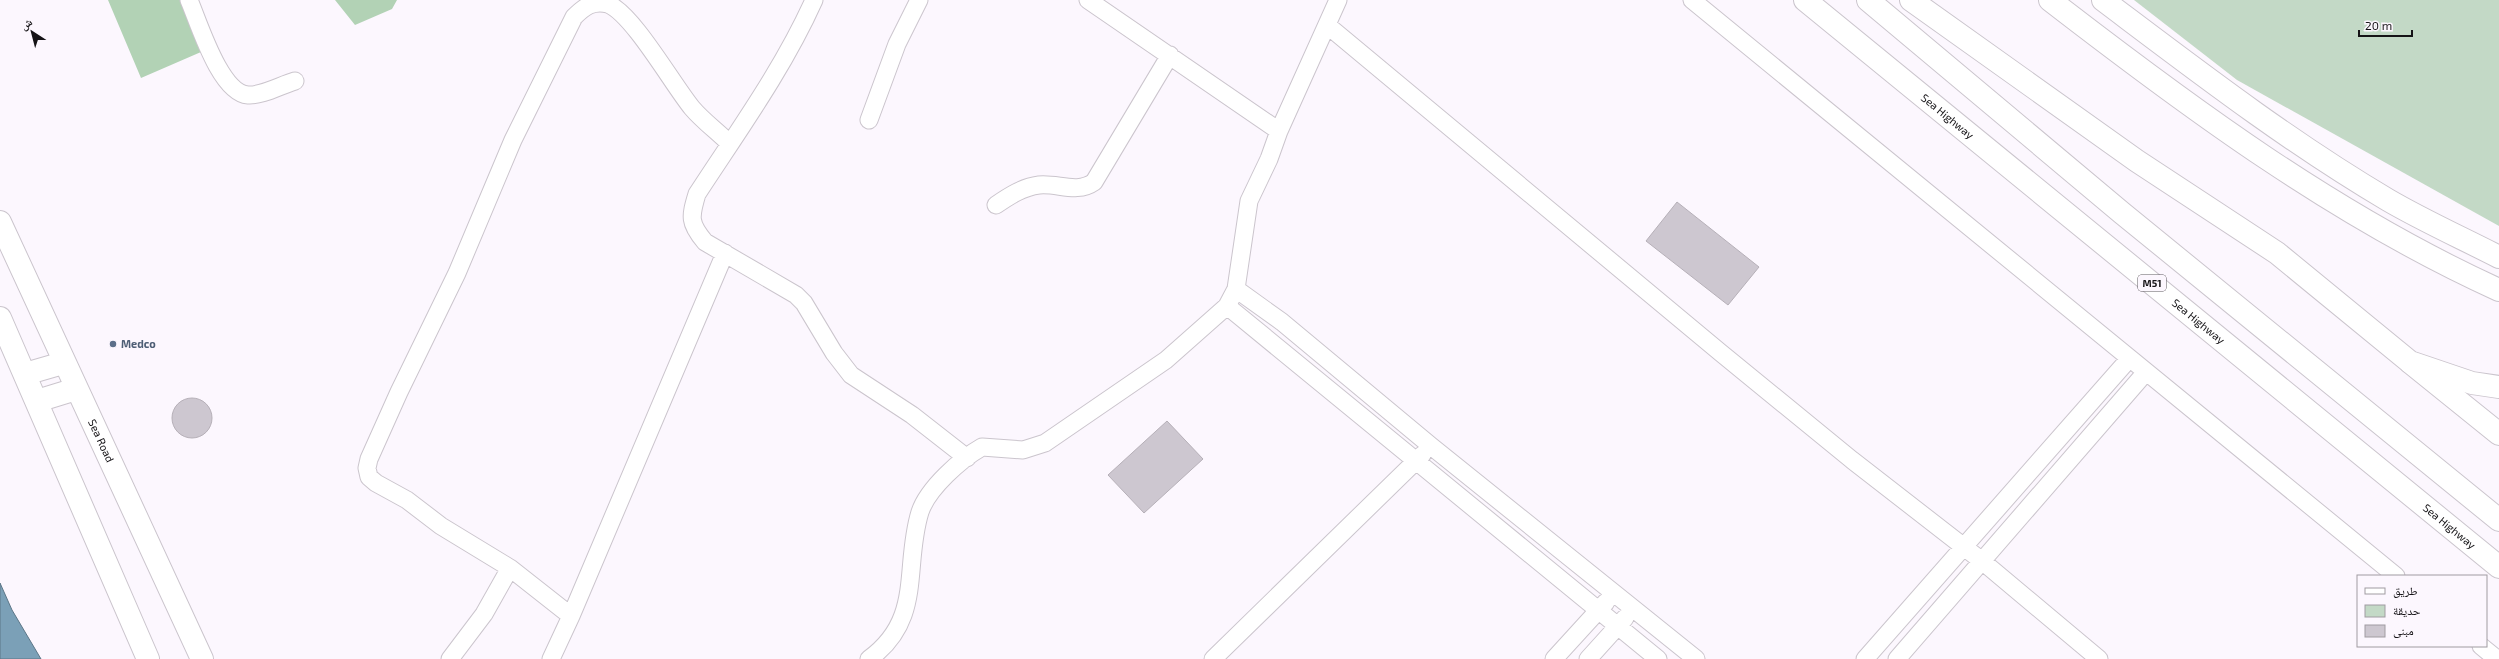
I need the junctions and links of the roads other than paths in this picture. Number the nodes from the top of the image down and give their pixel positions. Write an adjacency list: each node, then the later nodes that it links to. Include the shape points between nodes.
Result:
1 (189, 0): 15 (street, via 223,78 234,91 248,95)
2 (814, 0): 18 (street, via 769,85)
3 (919, 0): 16 (street, via 897,44)
4 (1088, 0): 14 (street)
5 (1338, 0): 13 (street)
6 (1692, 0): 27 (street)
7 (1804, 0): 42 (main road, Sea Highway / M51)
8 (1868, 0): 39 (main road, via 2122,213)
9 (1911, 0): 28 (main road, via 2137,161 2277,253)
10 (2050, 0): 24 (main road, via 2222,127 2322,194 2401,241)
11 (2103, 0): 22 (main road, via 2252,112 2332,165 2417,216)
12 (620, 5): 18 (street, via 693,109); 43 (street, via 595,2 584,7 574,17 513,140 457,273 398,392 367,468 369,477 376,483 407,500 441,526)
13 (1327, 25): 17 (street); 40 (street, via 1721,353)
14 (1170, 55): 17 (street); 19 (street, via 1094,182 1083,188 1046,184 1029,187)
15 (294, 81)
16 (869, 120)
17 (1279, 131): 23 (street, via 1246,212)
18 (730, 144): 21 (street, via 697,194 691,214 695,230 705,242)
19 (996, 205)
20 (0, 222): 29 (main road, Sea Road)
21 (724, 254): 37 (street, via 796,295 807,307 837,358 851,375 912,415); 48 (street)
22 (2499, 256)
23 (1236, 289): 25 (street); 36 (street, via 1282,322)
24 (2499, 290)
25 (1227, 306): 37 (street, via 1166,360 1045,442 1023,450 982,447); 38 (street)
26 (0, 318): 31 (main road)
27 (2129, 358): 30 (street); 40 (street)
28 (2410, 362): 32 (main road, via 2478,385); 35 (main road)
29 (63, 363): 31 (main road); 33 (main road, Sea Road)
30 (2146, 372): 41 (street); 44 (street)
31 (25, 374): 34 (main road)
32 (2499, 386)
33 (76, 389): 34 (main road); 52 (main road, Sea Road)
34 (37, 401): 51 (main road)
35 (2499, 434)
36 (1431, 446): 38 (street); 45 (street)
37 (967, 458): 55 (street, via 928,495 917,527 906,608 899,628)
38 (1415, 462): 47 (street); 56 (street)
39 (2499, 520)
40 (1962, 546): 41 (street); 61 (street)
41 (1982, 561): 62 (street); 63 (street)
42 (2499, 567)
43 (510, 568): 48 (street); 53 (street, via 484,614)
44 (2395, 575)
45 (1614, 593): 46 (street); 47 (street)
46 (1633, 608): 49 (street); 60 (street)
47 (1599, 610): 49 (street); 57 (street)
48 (572, 616): 54 (street)
49 (1618, 626): 58 (street); 59 (street)
50 (2482, 647): 64 (street)
51 (148, 659)
52 (202, 659)
53 (450, 659)
54 (551, 659)
55 (869, 659)
56 (1213, 659)
57 (1554, 659)
58 (1588, 659)
59 (1658, 659)
60 (1696, 659)
61 (1865, 659)
62 (1897, 659)
63 (2098, 659)
64 (2497, 659)

